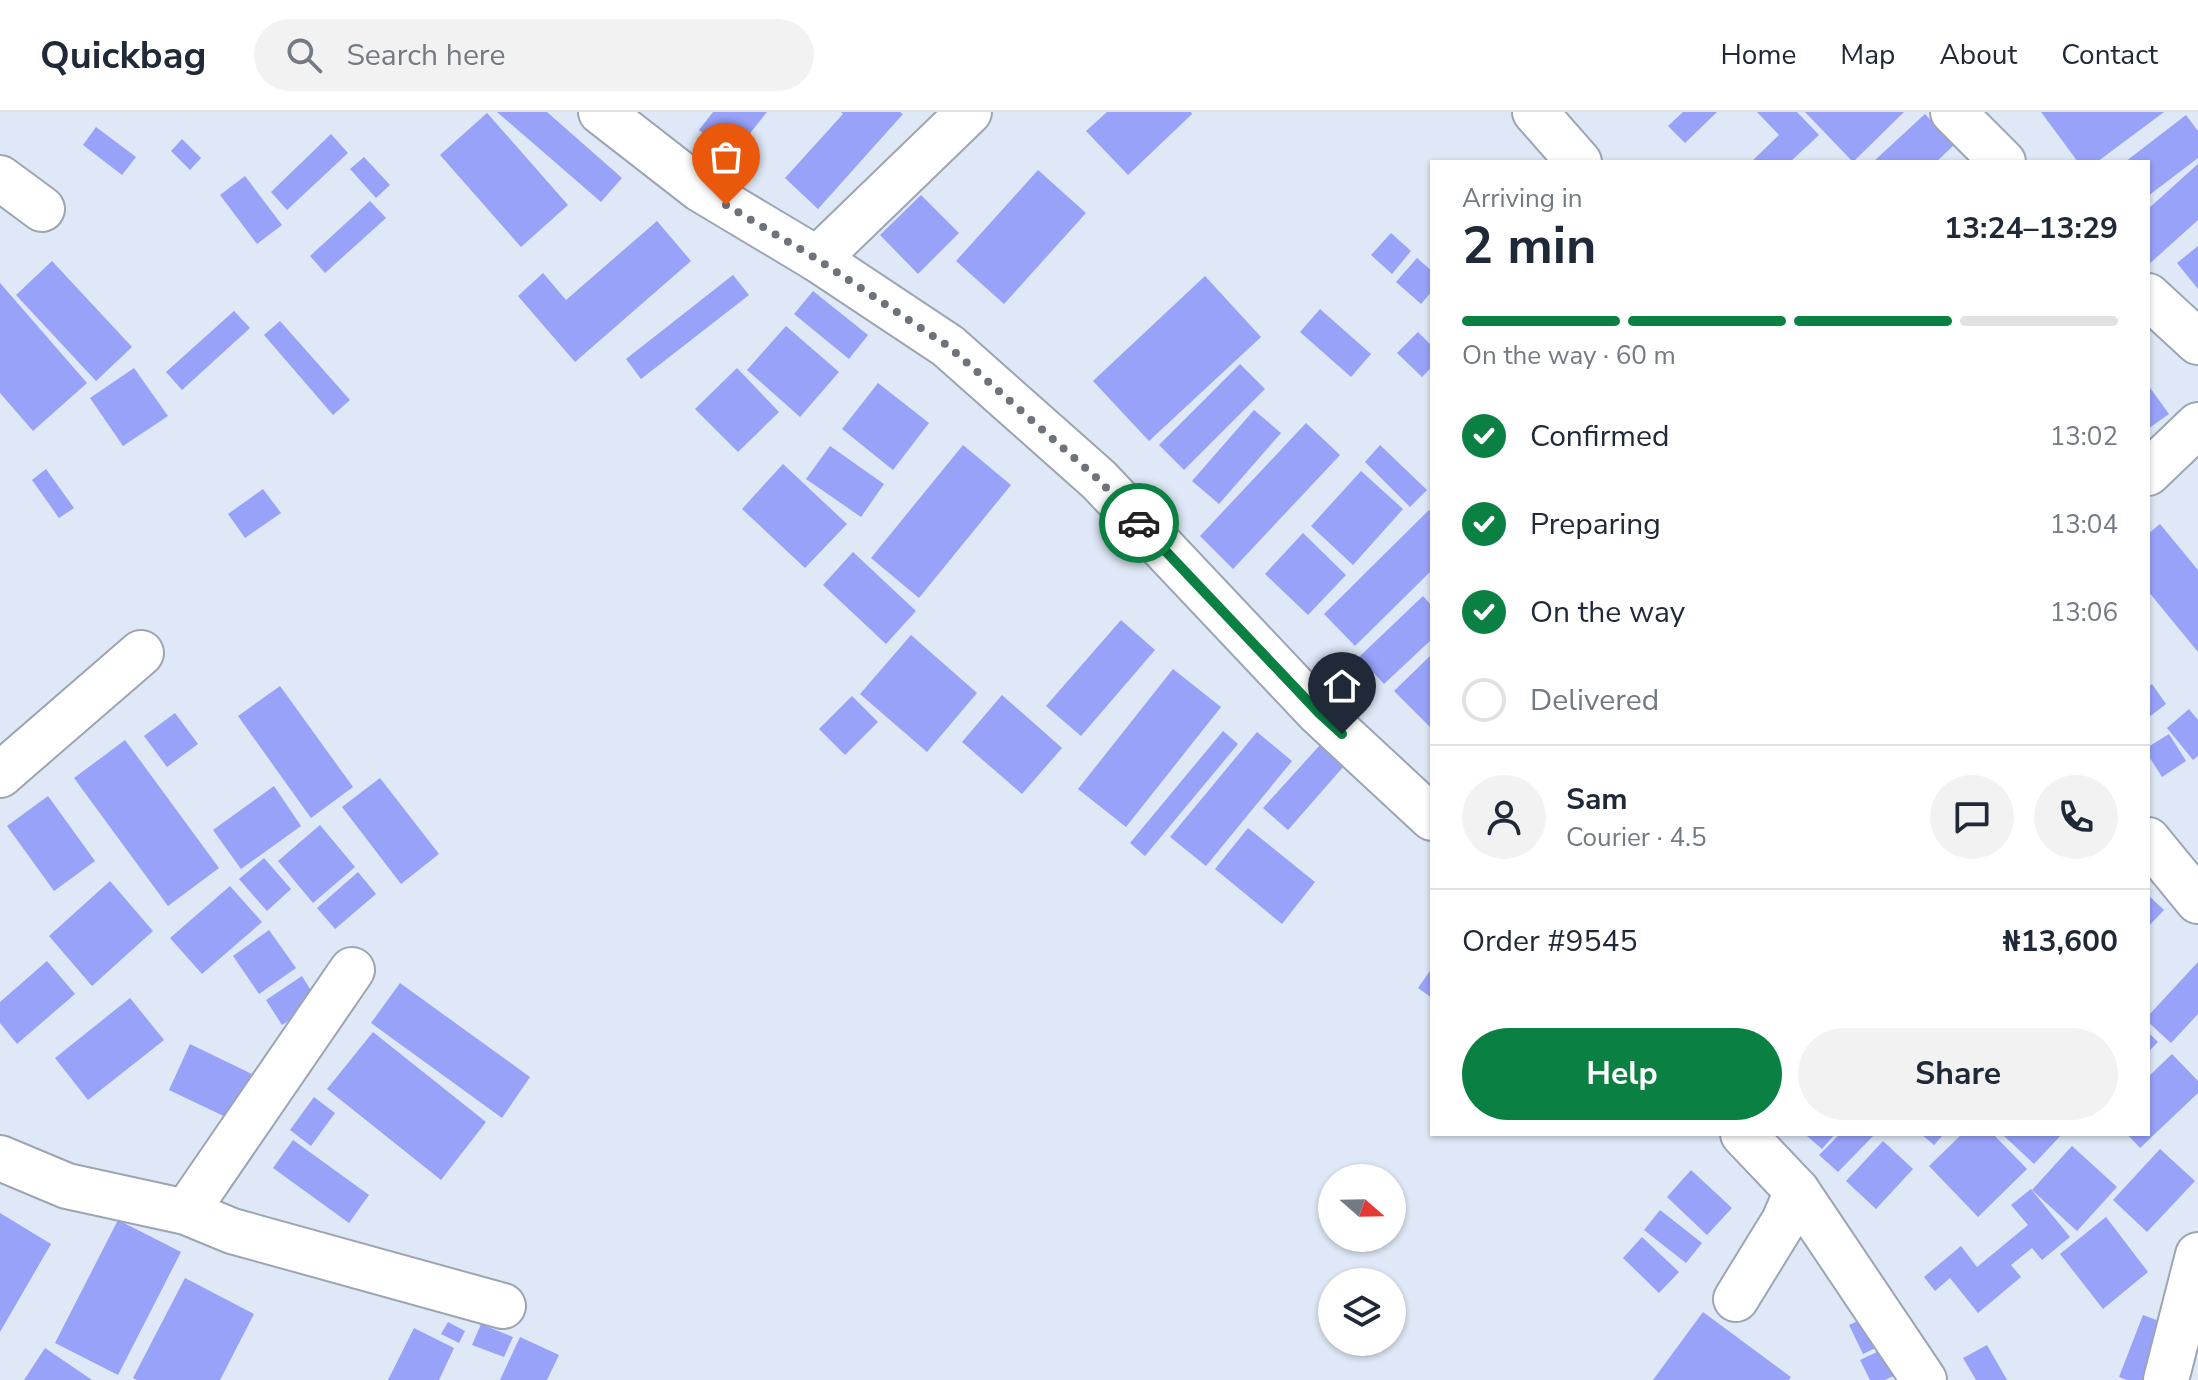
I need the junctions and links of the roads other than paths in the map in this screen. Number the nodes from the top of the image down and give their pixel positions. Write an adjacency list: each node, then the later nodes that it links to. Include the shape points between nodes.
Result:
1 (601, 112): 9 (street, via 700,189)
2 (969, 112): 9 (street)
3 (1535, 112): 5 (street)
4 (1953, 112): 6 (street)
5 (1577, 160)
6 (2001, 160)
7 (0, 178): 8 (street)
8 (42, 209)
9 (817, 259): 16 (street, via 948,346 1099,480 1319,713)
10 (2150, 298): 11 (street)
11 (2198, 342)
12 (2198, 425): 13 (street)
13 (2150, 471)
14 (141, 653): 15 (street)
15 (0, 775)
16 (1430, 816)
17 (2150, 842): 18 (street)
18 (2198, 901)
19 (352, 970): 23 (street)
20 (1745, 1136): 22 (street)
21 (0, 1158): 23 (street, via 67,1186)
22 (1797, 1191): 25 (street); 27 (street)
23 (186, 1212): 26 (street, via 232,1231)
24 (2198, 1255): 28 (street)
25 (1736, 1299)
26 (503, 1306)
27 (1924, 1380)
28 (2166, 1380)

